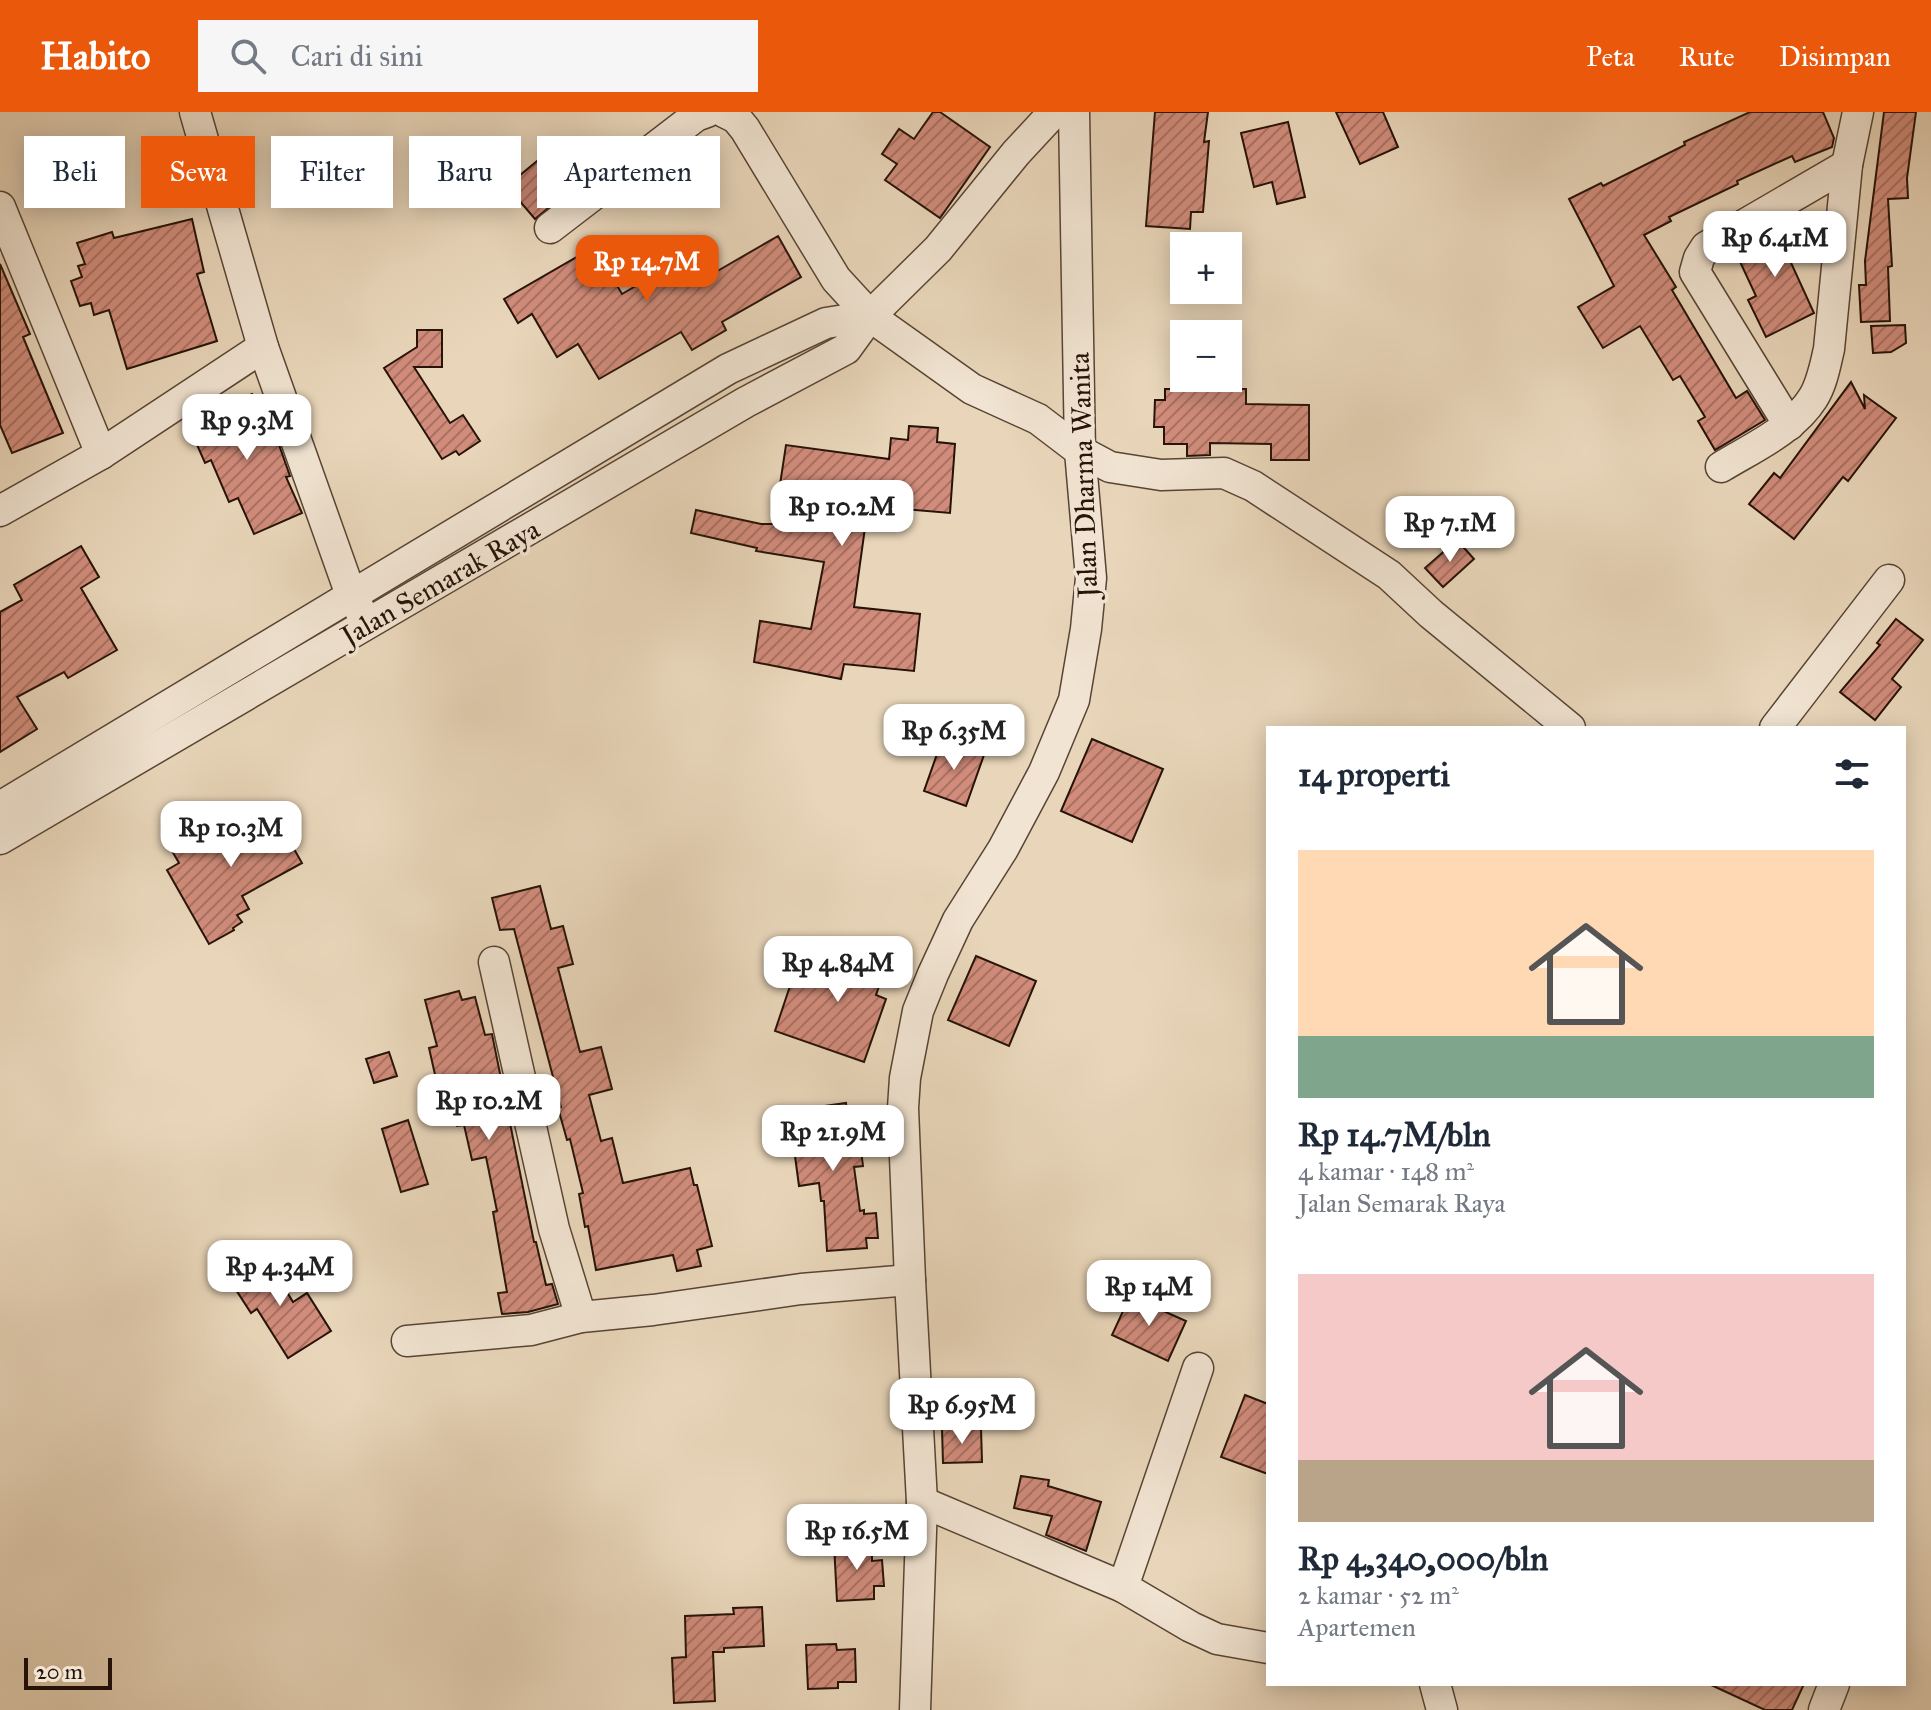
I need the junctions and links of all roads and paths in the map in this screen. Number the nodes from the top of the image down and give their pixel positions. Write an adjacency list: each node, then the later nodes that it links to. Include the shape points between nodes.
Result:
1 (195, 112): 11 (street)
2 (707, 112): 9 (street)
3 (724, 112): 10 (street, via 745,129 836,279)
4 (1054, 112): 10 (street, Jalan Semarak Raya, via 938,249)
5 (1074, 112): 13 (street, Jalan Dharma Wanita)
6 (1858, 112): 7 (street)
7 (1847, 165): 12 (street, via 1823,375 1813,399); 12 (street, via 1706,247 1695,272)
8 (0, 207): 14 (street)
9 (550, 228)
10 (870, 316): 13 (street, via 972,389 1038,419); 18 (street, Jalan Semarak Raya, via 826,323 728,369); 19 (street, Jalan Semarak Raya, via 846,349)
11 (263, 347): 14 (street); 18 (street)
12 (1789, 425): 15 (street)
13 (1080, 451): 20 (street, via 1110,467 1161,475 1224,473 1253,486 1389,575); 25 (street, Jalan Dharma Wanita, via 1091,578 1074,700 1044,772 958,920 918,1011 909,1050 903,1108)
14 (101, 454): 16 (street)
15 (1721, 467)
16 (0, 511)
17 (1889, 580): 21 (street)
18 (351, 595): 19 (street); 22 (street, Jalan Semarak Raya)
19 (368, 624): 23 (street, Jalan Semarak Raya)
20 (1568, 726)
21 (1777, 726)
22 (0, 807)
23 (0, 839)
24 (494, 962): 26 (street, via 554,1229)
25 (910, 1280): 26 (street); 29 (street, Jalan Dharma Wanita)
26 (581, 1317): 27 (street, via 531,1330)
27 (407, 1341)
28 (1198, 1368): 30 (street)
29 (922, 1502): 30 (street); 34 (street, Jalan Dharma Wanita)
30 (1123, 1587): 31 (street, via 1217,1639)
31 (1266, 1648)
32 (1436, 1686): 35 (street)
33 (1833, 1686): 36 (street)
34 (915, 1710)
35 (1442, 1710)
36 (1824, 1710)

